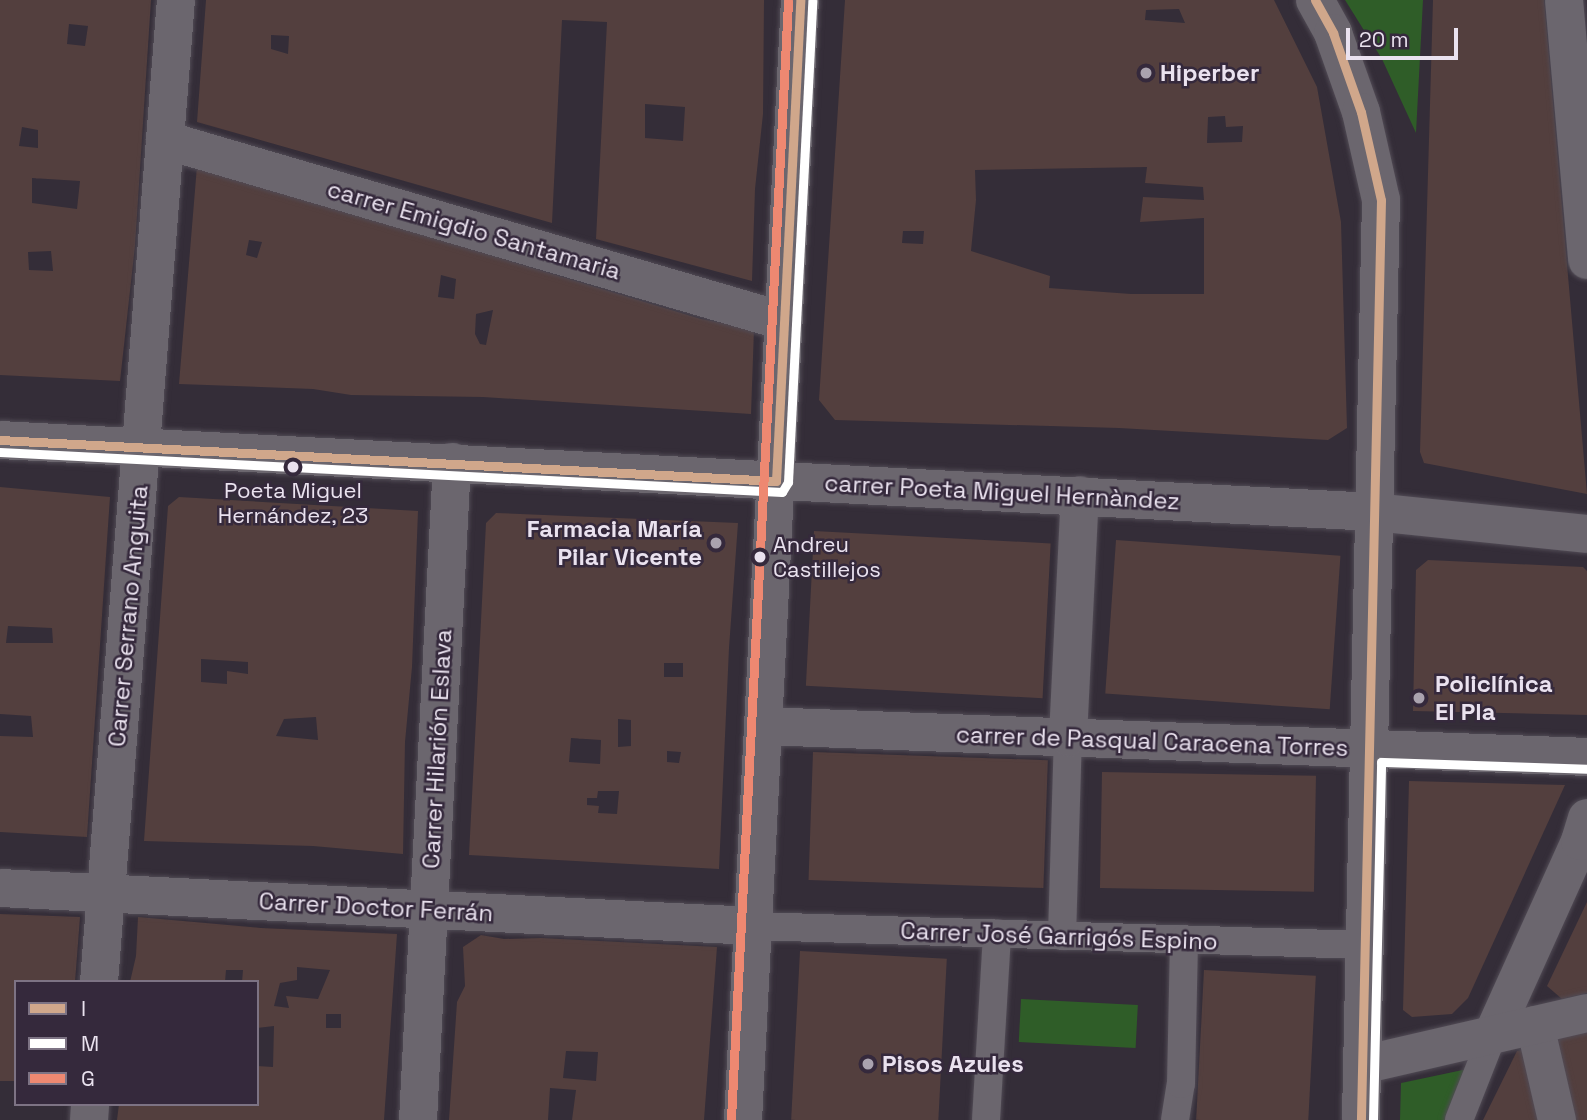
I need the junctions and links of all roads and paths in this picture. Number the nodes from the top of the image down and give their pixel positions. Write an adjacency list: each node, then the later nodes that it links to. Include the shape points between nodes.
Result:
1 (176, 0): 5 (street, Carrer Serrano Anguita)
2 (800, 0): 7 (street)
3 (1315, 0): 13 (street, via 1333,33 1361,112 1381,200)
4 (1564, 0): 6 (street)
5 (165, 140): 7 (street, carrer Emigdio Santamaria); 9 (street, Carrer Serrano Anguita)
6 (1587, 260)
7 (783, 321): 11 (street)
8 (0, 440): 9 (street, carrer Poeta Miguel Hernàndez)
9 (142, 447): 10 (street, carrer Poeta Miguel Hernàndez); 21 (street, Carrer Serrano Anguita)
10 (452, 462): 11 (street, carrer Poeta Miguel Hernàndez); 22 (street, Carrer Hilarión Eslava)
11 (776, 481): 12 (street, carrer Poeta Miguel Hernàndez); 15 (street)
12 (1080, 495): 13 (street, carrer Poeta Miguel Hernàndez); 16 (street)
13 (1374, 512): 14 (street, carrer Poeta Miguel Hernàndez); 17 (street)
14 (1587, 534)
15 (762, 726): 16 (street, carrer de Pasqual Caracena Torres); 23 (street)
16 (1068, 737): 17 (street, carrer de Pasqual Caracena Torres); 25 (street)
17 (1369, 750): 18 (street, carrer de Pasqual Caracena Torres); 27 (street)
18 (1586, 765)
19 (1587, 818): 31 (street)
20 (0, 888): 21 (street, Carrer Doctor Ferrán)
21 (105, 893): 22 (street, Carrer Doctor Ferrán); 28 (street, Carrer Serrano Anguita)
22 (428, 909): 23 (street, Carrer Doctor Ferrán); 33 (street, Carrer Hilarión Eslava)
23 (753, 926): 24 (street, Carrer José Garrigós Espino); 34 (street)
24 (997, 933): 25 (street, Carrer José Garrigós Espino); 35 (street)
25 (1062, 936): 26 (street, Carrer José Garrigós Espino)
26 (1184, 939): 27 (street, Carrer José Garrigós Espino); 36 (street, via 1181,1084)
27 (1365, 945): 32 (street)
28 (99, 980)
29 (1587, 1013): 30 (street)
30 (1535, 1025): 31 (street); 39 (street)
31 (1493, 1034): 32 (street); 38 (street)
32 (1362, 1065): 37 (street)
33 (418, 1120)
34 (743, 1120)
35 (986, 1120)
36 (1175, 1120)
37 (1361, 1120)
38 (1458, 1120)
39 (1557, 1120)

